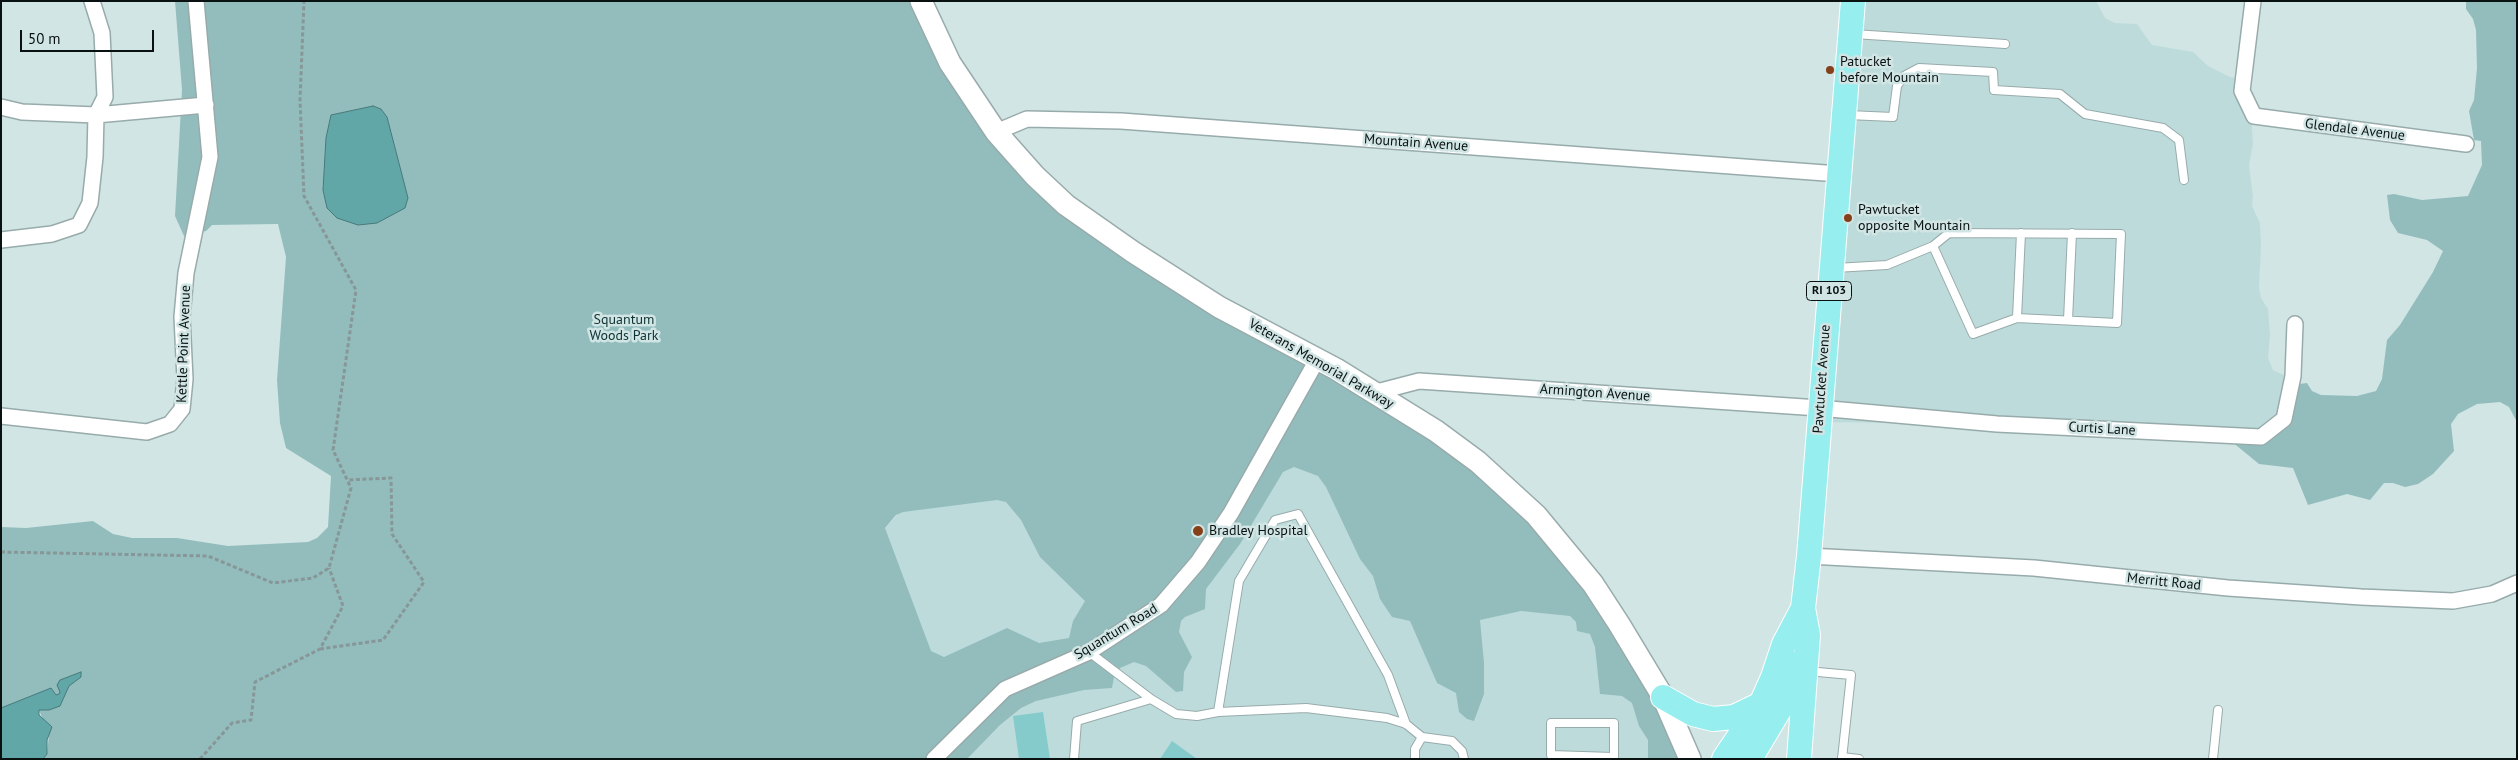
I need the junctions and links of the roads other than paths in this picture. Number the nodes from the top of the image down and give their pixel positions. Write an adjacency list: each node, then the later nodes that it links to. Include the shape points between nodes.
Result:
1 (92, 1): 11 (street, via 102,32 104,97)
2 (196, 1): 8 (street, Kettle Point Avenue)
3 (921, 1): 12 (main road, Veterans Memorial Parkway, via 950,63)
4 (1853, 1): 6 (main road, Pawtucket Avenue / RI 103)
5 (2253, 1): 13 (street, Glendale Avenue, via 2242,91 2254,116)
6 (1850, 34): 7 (lane); 10 (main road, Pawtucket Avenue / RI 103)
7 (2005, 44)
8 (206, 105): 11 (street); 27 (street, Kettle Point Avenue, via 210,156 186,273 182,317 185,379 182,409 170,424 147,432)
9 (1, 107): 11 (street, via 22,112)
10 (1843, 114): 14 (main road, Pawtucket Avenue / RI 103); 15 (lane, via 1893,117 1897,86 1904,76 1919,68 1993,72 1994,90 2060,94 2085,114 2163,128 2179,140)
11 (96, 115): 18 (street, via 90,203 79,225 52,234)
12 (996, 132): 14 (street, Mountain Avenue, via 1027,119 1121,121); 24 (main road, Veterans Memorial Parkway, via 1066,205 1219,307)
13 (2466, 144)
14 (1838, 174): 20 (main road, Pawtucket Avenue / RI 103)
15 (2184, 180)
16 (2021, 233): 17 (lane); 19 (lane, via 1949,233); 21 (lane)
17 (2072, 233): 22 (lane); 22 (lane, via 2121,234 2117,323)
18 (1, 240)
19 (1933, 246): 20 (lane, via 1887,265); 21 (lane, via 1973,334)
20 (1830, 268): 26 (main road, Pawtucket Avenue / RI 103)
21 (2017, 318): 22 (lane)
22 (2068, 320)
23 (2295, 324): 26 (street, Curtis Lane, via 2293,376 2284,419 2261,436 1997,424)
24 (1316, 360): 25 (main road, Veterans Memorial Parkway); 32 (street, Squantum Road, via 1231,513 1198,562 1161,605)
25 (1373, 393): 26 (street, Armington Avenue, via 1419,381); 34 (main road, Veterans Memorial Parkway, via 1436,431 1478,462 1536,515 1593,584)
26 (1819, 408): 28 (main road, Pawtucket Avenue / RI 103)
27 (1, 416)
28 (1809, 556): 29 (street, Merritt Road, via 2034,568 2228,588 2453,601 2492,594); 30 (main road, Pawtucket Avenue / RI 103)
29 (2517, 583)
30 (1803, 608): 31 (main road, Pawtucket Avenue / RI 103); 36 (main road, Pawtucket Avenue / RI 103, via 1784,644)
31 (1808, 635): 33 (main road, Pawtucket Avenue / RI 103); 49 (main road, via 1784,702)
32 (1089, 652): 35 (lane); 43 (street, Squantum Road, via 1005,690)
33 (1806, 671): 42 (lane, via 1851,675); 50 (main road, Pawtucket Avenue / RI 103)
34 (1663, 697): 36 (main road, via 1693,714 1713,719 1734,717); 47 (main road, Veterans Memorial Parkway)
35 (1151, 699): 38 (lane, via 1176,714 1197,716); 44 (lane, via 1077,721)
36 (1761, 704): 48 (main road, Pawtucket Avenue / RI 103)
37 (2218, 710): 52 (lane)
38 (1218, 712): 39 (lane, via 1306,708 1387,718); 39 (lane, via 1239,581 1275,520 1298,514 1388,675)
39 (1406, 724): 40 (lane)
40 (1422, 737): 45 (lane); 46 (lane, via 1452,741 1462,751)
41 (1613, 758): 41 (lane, via 1551,755 1551,723 1614,723)
42 (1842, 758): 51 (lane)
43 (934, 759)
44 (1074, 759)
45 (1414, 759)
46 (1464, 759)
47 (1690, 759)
48 (1724, 759)
49 (1750, 759)
50 (1799, 759)
51 (1860, 759)
52 (2213, 759)

